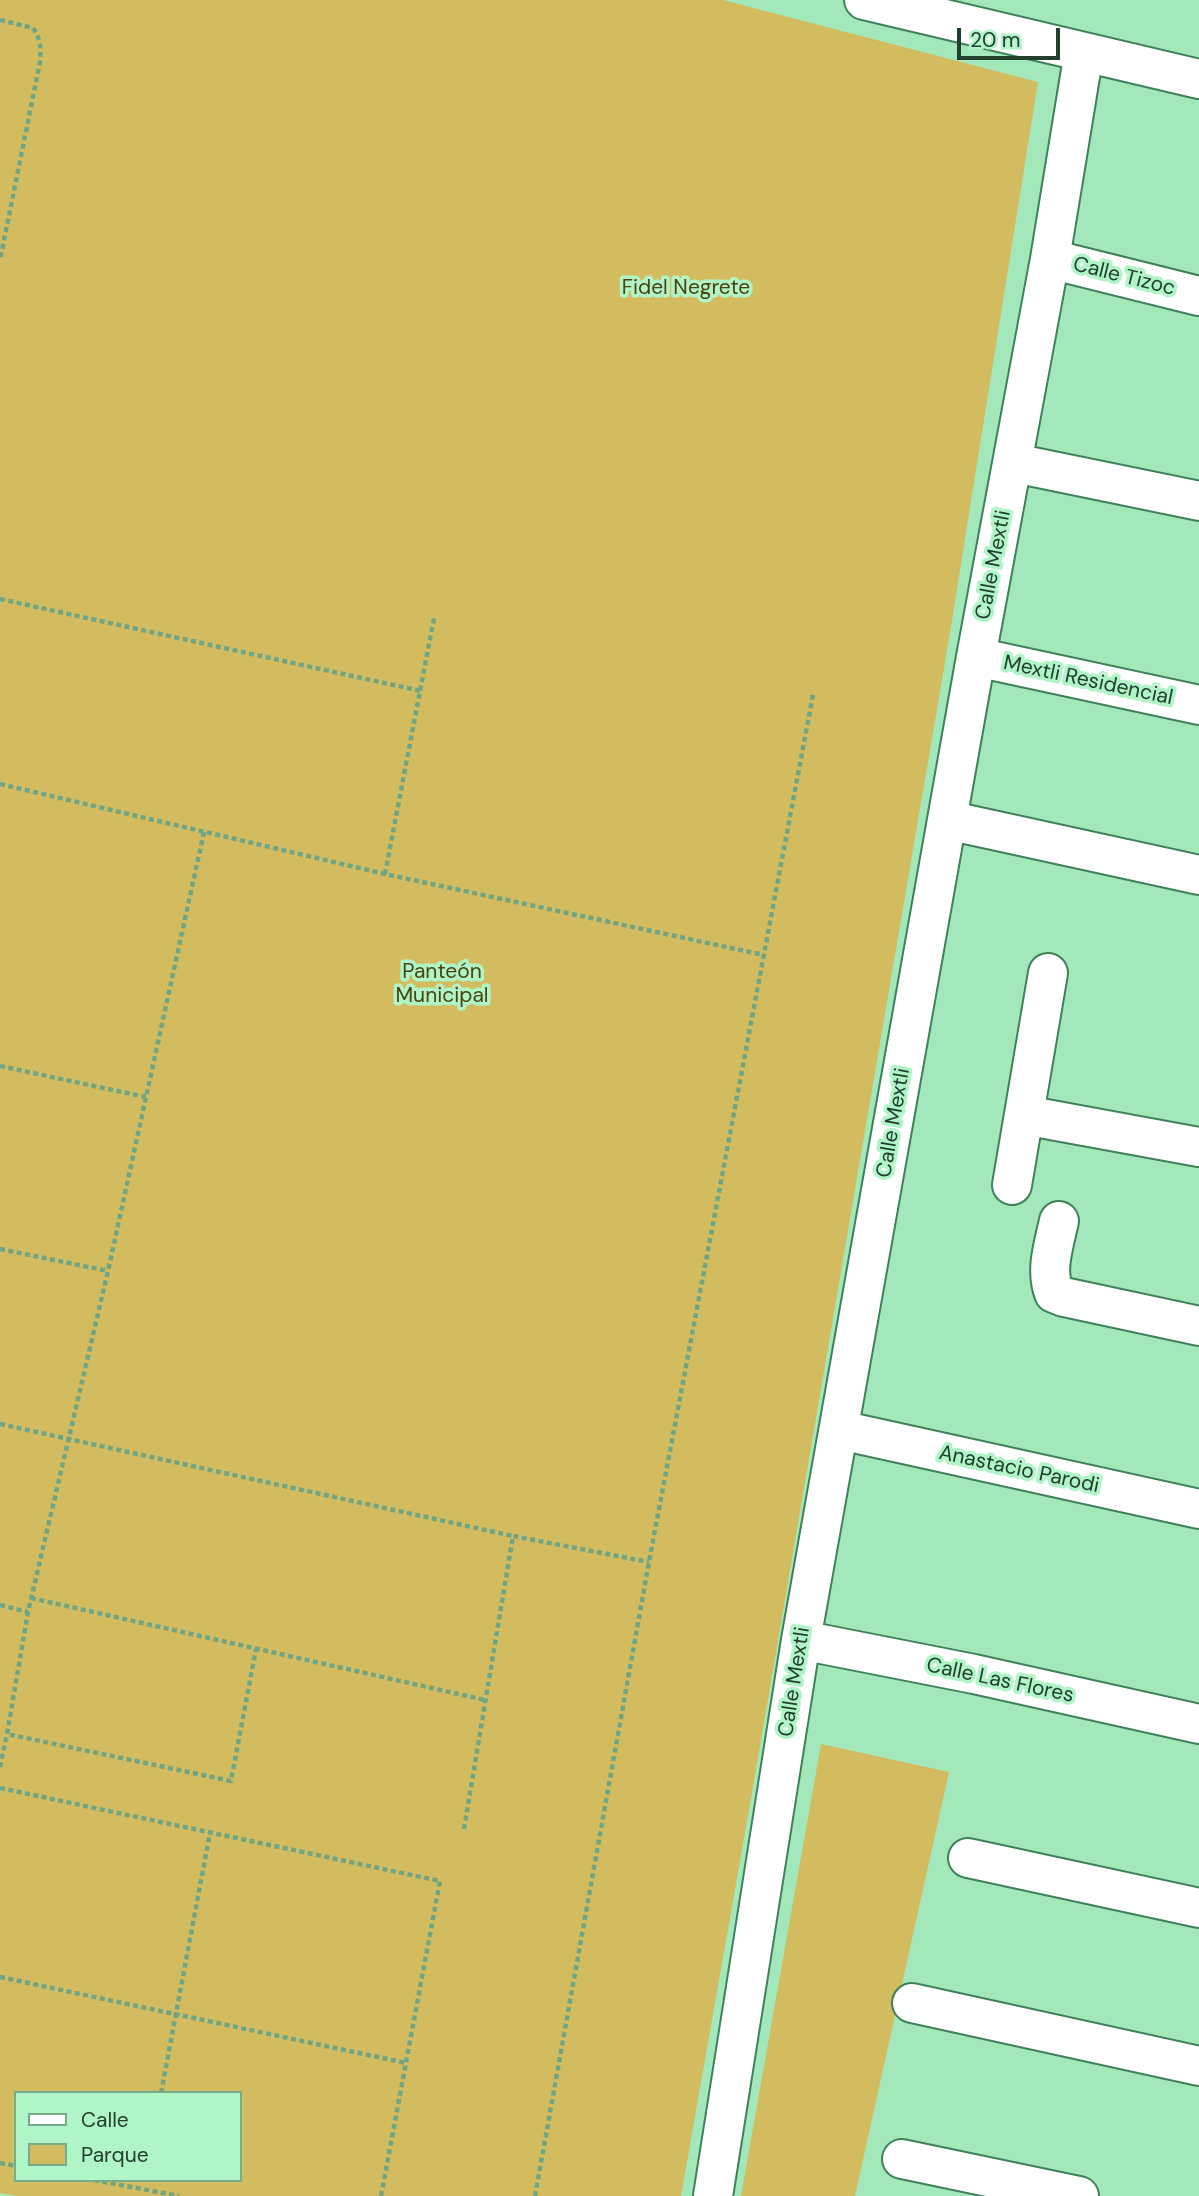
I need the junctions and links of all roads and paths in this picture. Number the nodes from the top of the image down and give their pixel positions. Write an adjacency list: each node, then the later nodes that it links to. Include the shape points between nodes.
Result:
1 (864, 0): 3 (street)
2 (0, 20): 6 (path, via 33,28 41,46)
3 (1084, 52): 4 (street); 5 (street, Calle Mextli)
4 (1199, 79)
5 (1050, 258): 7 (street, Calle Tizoc); 8 (street, Calle Mextli)
6 (0, 260)
7 (1199, 296)
8 (1014, 463): 9 (street); 12 (street, Calle Mextli)
9 (1199, 502)
10 (0, 599): 13 (path)
11 (434, 618): 13 (path)
12 (976, 657): 15 (street, Mextli Residencial); 17 (street, Calle Mextli)
13 (421, 691): 19 (path)
14 (813, 695): 21 (path)
15 (1199, 705)
16 (0, 784): 18 (path)
17 (947, 820): 20 (street); 33 (street, Calle Mextli)
18 (204, 832): 19 (path); 24 (path)
19 (385, 874): 21 (path)
20 (1199, 875)
21 (764, 955): 37 (path)
22 (1048, 973): 25 (street)
23 (0, 1066): 24 (path)
24 (146, 1097): 30 (path)
25 (1024, 1115): 26 (street); 27 (street)
26 (1199, 1147)
27 (1012, 1185)
28 (1059, 1221): 31 (street, via 1050,1270 1054,1293)
29 (0, 1249): 30 (path)
30 (108, 1272): 34 (path)
31 (1199, 1326)
32 (0, 1424): 34 (path)
33 (840, 1430): 35 (street, Anastacio Parodi); 41 (street, Calle Mextli)
34 (68, 1438): 36 (path); 38 (path)
35 (1199, 1509)
36 (513, 1536): 37 (path); 43 (path)
37 (649, 1562): 64 (path)
38 (31, 1598): 40 (path); 42 (path)
39 (0, 1605): 40 (path)
40 (28, 1612): 45 (path)
41 (801, 1640): 44 (street, Calle Las Flores); 65 (street, Calle Mextli)
42 (256, 1649): 43 (path); 45 (path, via 231,1781)
43 (485, 1700): 48 (path)
44 (1199, 1724)
45 (6, 1734): 46 (path)
46 (0, 1767)
47 (0, 1788): 49 (path)
48 (464, 1829)
49 (210, 1833): 54 (path); 55 (path, via 440,1881)
50 (968, 1858): 51 (street)
51 (1199, 1908)
52 (0, 1977): 54 (path)
53 (912, 2003): 56 (street)
54 (175, 2015): 55 (path); 57 (path)
55 (405, 2063): 63 (path)
56 (1199, 2066)
57 (161, 2091)
58 (902, 2159): 66 (street)
59 (105, 2182): 61 (path)
60 (144, 2182): 61 (path)
61 (142, 2189): 62 (path)
62 (179, 2196)
63 (381, 2196)
64 (535, 2196)
65 (713, 2196)
66 (1079, 2196)

